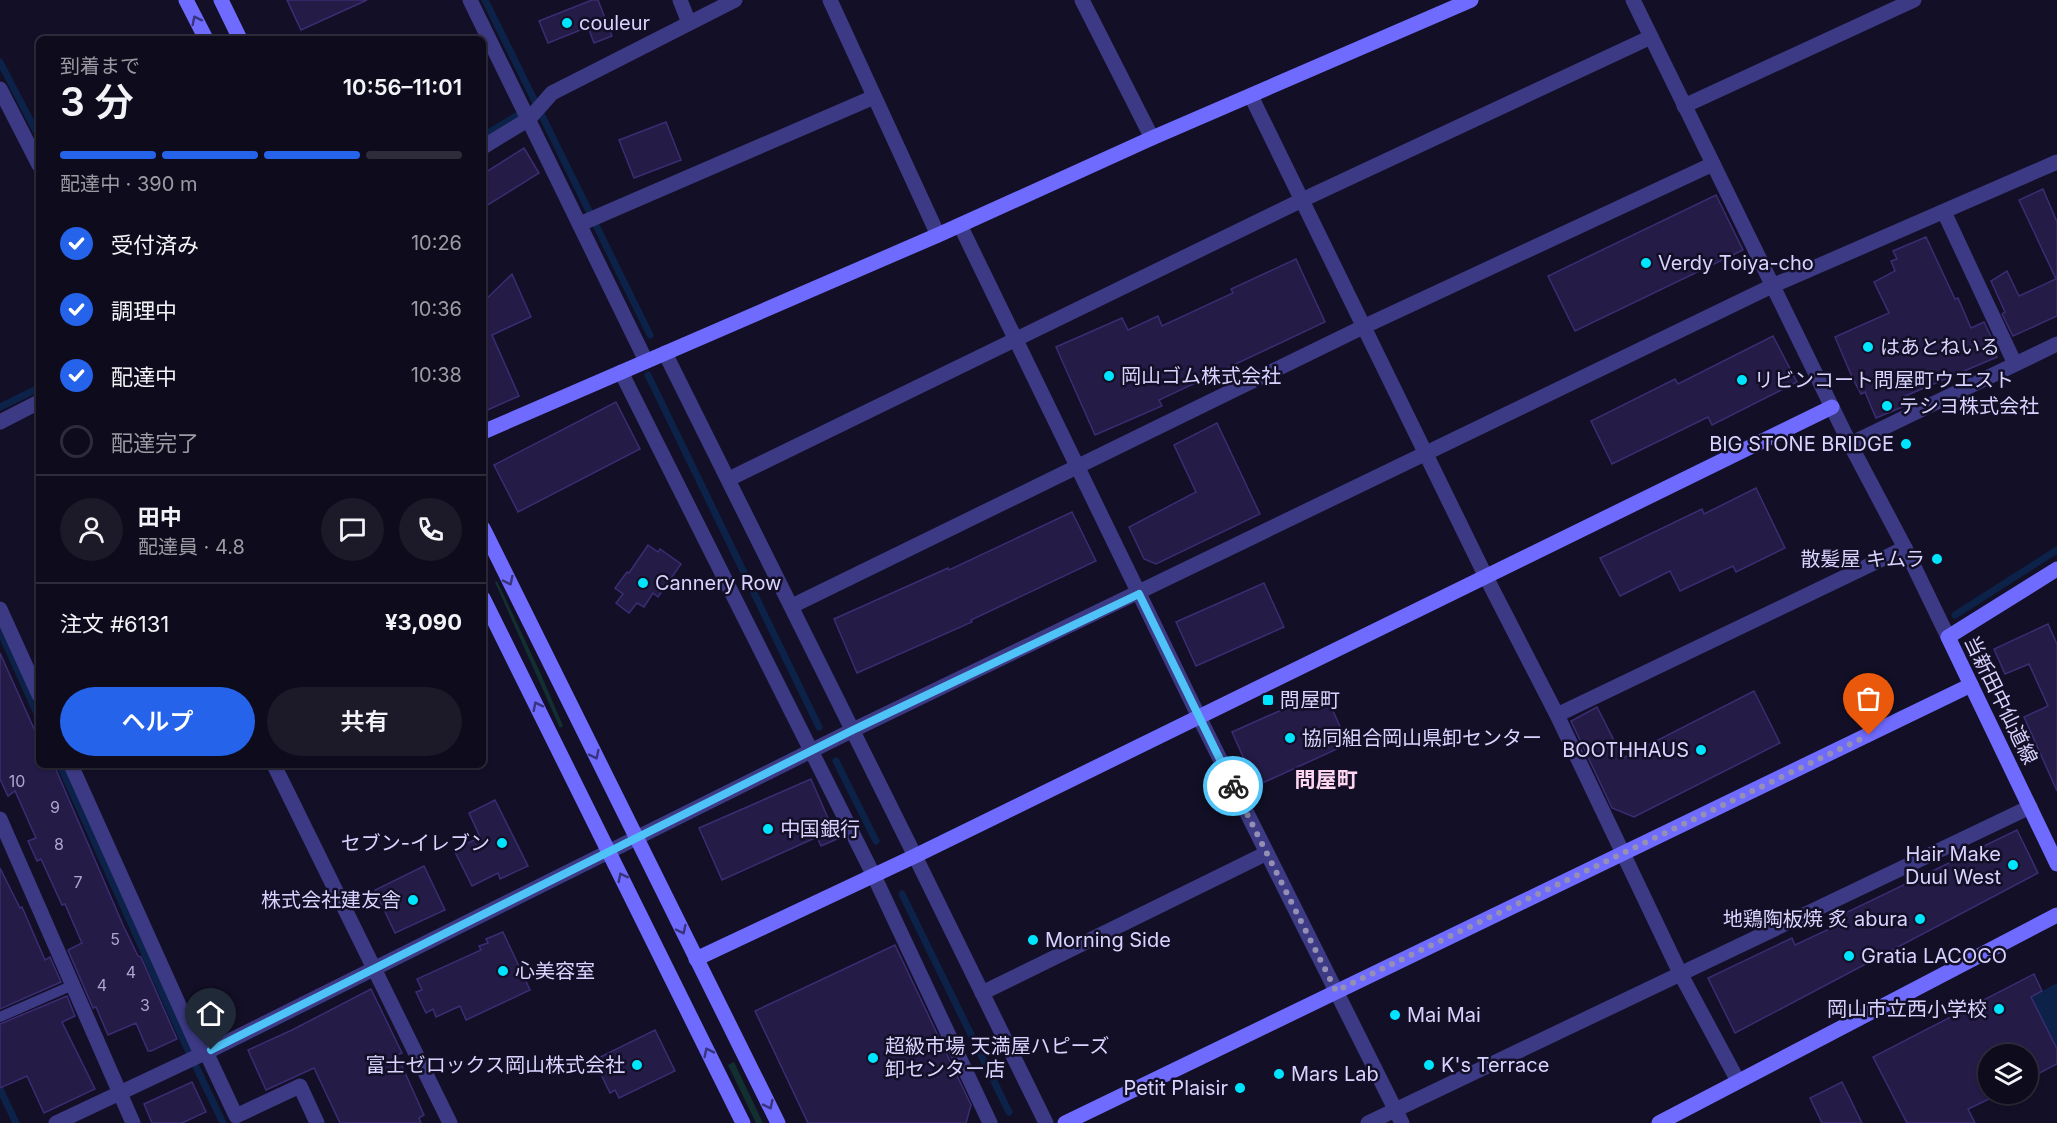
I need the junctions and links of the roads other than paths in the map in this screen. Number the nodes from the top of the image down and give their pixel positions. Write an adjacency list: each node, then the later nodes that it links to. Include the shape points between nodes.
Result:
1 (186, 0): 12 (street, one-way to 1)
2 (221, 0): 13 (street)
3 (470, 0): 19 (street)
4 (680, 0): 11 (street)
5 (735, 0): 11 (street)
6 (830, 0): 17 (street)
7 (1082, 0): 20 (street)
8 (1472, 0): 16 (street)
9 (1633, 0): 14 (street)
10 (1914, 0): 18 (street)
11 (689, 23): 19 (street, via 552,93)
12 (204, 36)
13 (239, 36)
14 (1651, 37): 18 (street); 25 (street)
15 (0, 88): 22 (street)
16 (1251, 96): 20 (street); 25 (street)
17 (874, 98): 27 (street); 29 (street)
18 (1684, 106): 24 (street)
19 (531, 111): 21 (street); 27 (street)
20 (1152, 138): 28 (street)
21 (486, 145)
22 (36, 159)
23 (2057, 162): 26 (street)
24 (1713, 164): 30 (street); 31 (street)
25 (1302, 200): 31 (street); 32 (street)
26 (1944, 212): 30 (street); 36 (street)
27 (589, 220): 35 (street)
28 (960, 225): 29 (street); 32 (street)
29 (938, 235): 34 (street)
30 (1772, 286): 39 (street); 43 (street)
31 (1364, 327): 43 (street); 44 (street)
32 (1015, 340): 44 (street); 45 (street)
33 (2057, 344): 36 (street)
34 (665, 353): 35 (street); 45 (street)
35 (646, 361): 37 (street)
36 (2015, 364): 42 (street)
37 (621, 372): 41 (street); 60 (street)
38 (36, 404): 40 (street)
39 (1832, 407): 42 (street); 49 (street)
40 (0, 422)
41 (486, 431)
42 (1850, 444): 47 (street)
43 (1426, 454): 49 (street); 50 (street)
44 (1078, 468): 50 (street); 52 (street)
45 (729, 479): 52 (street)
46 (486, 539): 65 (street, one-way to 65)
47 (1905, 548): 54 (street); 57 (street)
48 (2057, 569): 54 (street, 当新田中仙道線)
49 (1486, 577): 57 (street); 58 (street)
50 (1139, 594): 58 (street); 59 (street)
51 (486, 604): 66 (street, one-way to 51)
52 (792, 606): 59 (street)
53 (0, 609): 56 (street)
54 (1948, 637): 55 (street, 当新田中仙道線)
55 (1971, 685): 63 (street, 当新田中仙道線); 67 (street)
56 (36, 688)
57 (1557, 715): 67 (street)
58 (1198, 717): 68 (street); 69 (street)
59 (853, 730): 60 (street); 69 (street)
60 (811, 751): 65 (street); 71 (street)
61 (72, 768): 80 (street)
62 (275, 768): 74 (street)
63 (2030, 807): 70 (street, 当新田中仙道線); 75 (street)
64 (0, 819): 76 (street)
65 (636, 839): 66 (street); 73 (street, one-way to 73)
66 (610, 852): 74 (street); 88 (street, one-way to 66)
67 (1624, 853): 75 (street); 77 (street)
68 (1267, 854): 77 (street); 78 (street)
69 (915, 856): 71 (street); 78 (street)
70 (2057, 864)
71 (874, 876): 73 (street); 90 (street)
72 (2057, 915): 81 (street)
73 (696, 958): 89 (street, one-way to 89)
74 (373, 969): 80 (street); 87 (street)
75 (1680, 973): 81 (street); 83 (street)
76 (73, 985): 79 (lane); 82 (street)
77 (1336, 991): 83 (street); 92 (street)
78 (982, 993): 91 (street)
79 (0, 1017)
80 (198, 1056): 82 (street); 86 (street, via 236,1116 300,1086)
81 (1738, 1081): 94 (street)
82 (119, 1093): 84 (street); 85 (street)
83 (1398, 1117): 93 (street)
84 (56, 1123)
85 (133, 1123)
86 (317, 1123)
87 (450, 1123)
88 (743, 1123)
89 (778, 1123)
90 (990, 1123)
91 (1046, 1123)
92 (1065, 1123)
93 (1368, 1123)
94 (1659, 1123)

